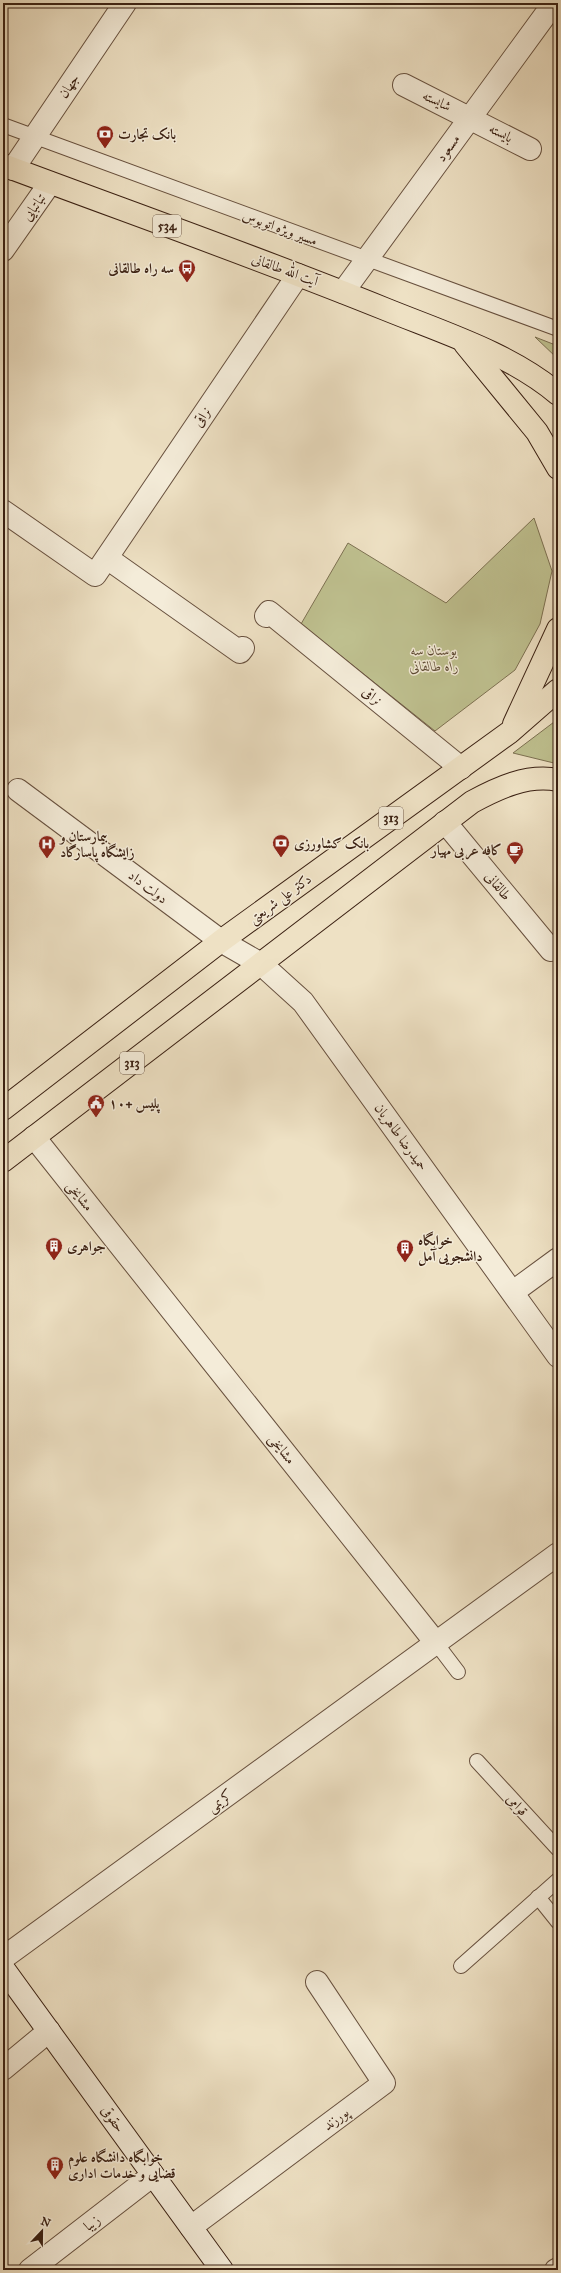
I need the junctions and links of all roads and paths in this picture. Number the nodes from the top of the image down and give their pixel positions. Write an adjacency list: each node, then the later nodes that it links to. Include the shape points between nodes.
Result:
1 (124, 3): 6 (street, جهان)
2 (554, 3): 4 (street, مسعود)
3 (404, 85): 4 (street, شایسته)
4 (471, 117): 7 (street, بایسته); 11 (street, مسعود)
5 (3, 125): 6 (lane, مسیر ویژه اتوبوس)
6 (34, 137): 8 (street, جهان); 11 (lane, مسیر ویژه اتوبوس)
7 (530, 149)
8 (8, 167): 9 (main road, آیت الله طالقانی / 534)
9 (50, 183): 10 (street, تباتبایی); 12 (main road, آیت الله طالقانی / 534)
10 (3, 250)
11 (366, 260): 13 (street, مسعود); 14 (lane, مسیر ویژه اتوبوس)
12 (298, 275): 13 (main road, آیت الله طالقانی / 534); 19 (street, نراقی)
13 (343, 292): 15 (main road, آیت الله طالقانی / 534)
14 (558, 329)
15 (463, 341): 16 (main road, آیت الله طالقانی / 534, via 514,364 543,381); 17 (main road, via 537,432)
16 (558, 394)
17 (558, 468)
18 (3, 511): 19 (street, نراقی, via 95,575)
19 (107, 558): 22 (street, via 240,652)
20 (266, 616): 25 (street, نراقی, via 269,612)
21 (558, 629): 24 (main road)
22 (243, 648)
23 (558, 690): 24 (main road, دکتر علی شریعتی / 313)
24 (510, 732): 25 (main road, دکتر علی شریعتی / 313)
25 (460, 768): 29 (main road, دکتر علی شریعتی / 313)
26 (558, 780): 28 (main road, 313, via 521,781 494,790)
27 (18, 790): 29 (street, دولت داد)
28 (445, 822): 30 (street, طالقانی); 31 (main road, 313)
29 (221, 941): 31 (street, حمیدرضا طاهریان); 32 (main road, دکتر علی شریعتی / 313)
30 (551, 950)
31 (261, 964): 33 (main road, 313); 36 (street, حمیدرضا طاهریان, via 303,1002)
32 (3, 1109)
33 (34, 1137): 34 (main road, 313); 39 (street, مشایخی)
34 (3, 1161)
35 (558, 1259): 36 (street)
36 (512, 1292): 37 (street, حمیدرضا طاهریان)
37 (558, 1356)
38 (558, 1554): 39 (street)
39 (436, 1643): 40 (lane); 46 (street, کریمی)
40 (458, 1672)
41 (477, 1761): 42 (lane, قوامی)
42 (558, 1849)
43 (558, 1880): 44 (lane)
44 (538, 1897): 45 (lane); 47 (lane)
45 (558, 1922)
46 (3, 1958)
47 (461, 1966)
48 (3, 1968): 50 (street, حقوقی)
49 (316, 1982): 53 (street, پورزند, via 384,2083)
50 (49, 2032): 51 (street); 52 (street, حقوقی)
51 (3, 2070)
52 (153, 2176): 53 (street, حقوقی); 54 (street, زیبا)
53 (191, 2227): 55 (street, حقوقی)
54 (30, 2270)
55 (222, 2270)

